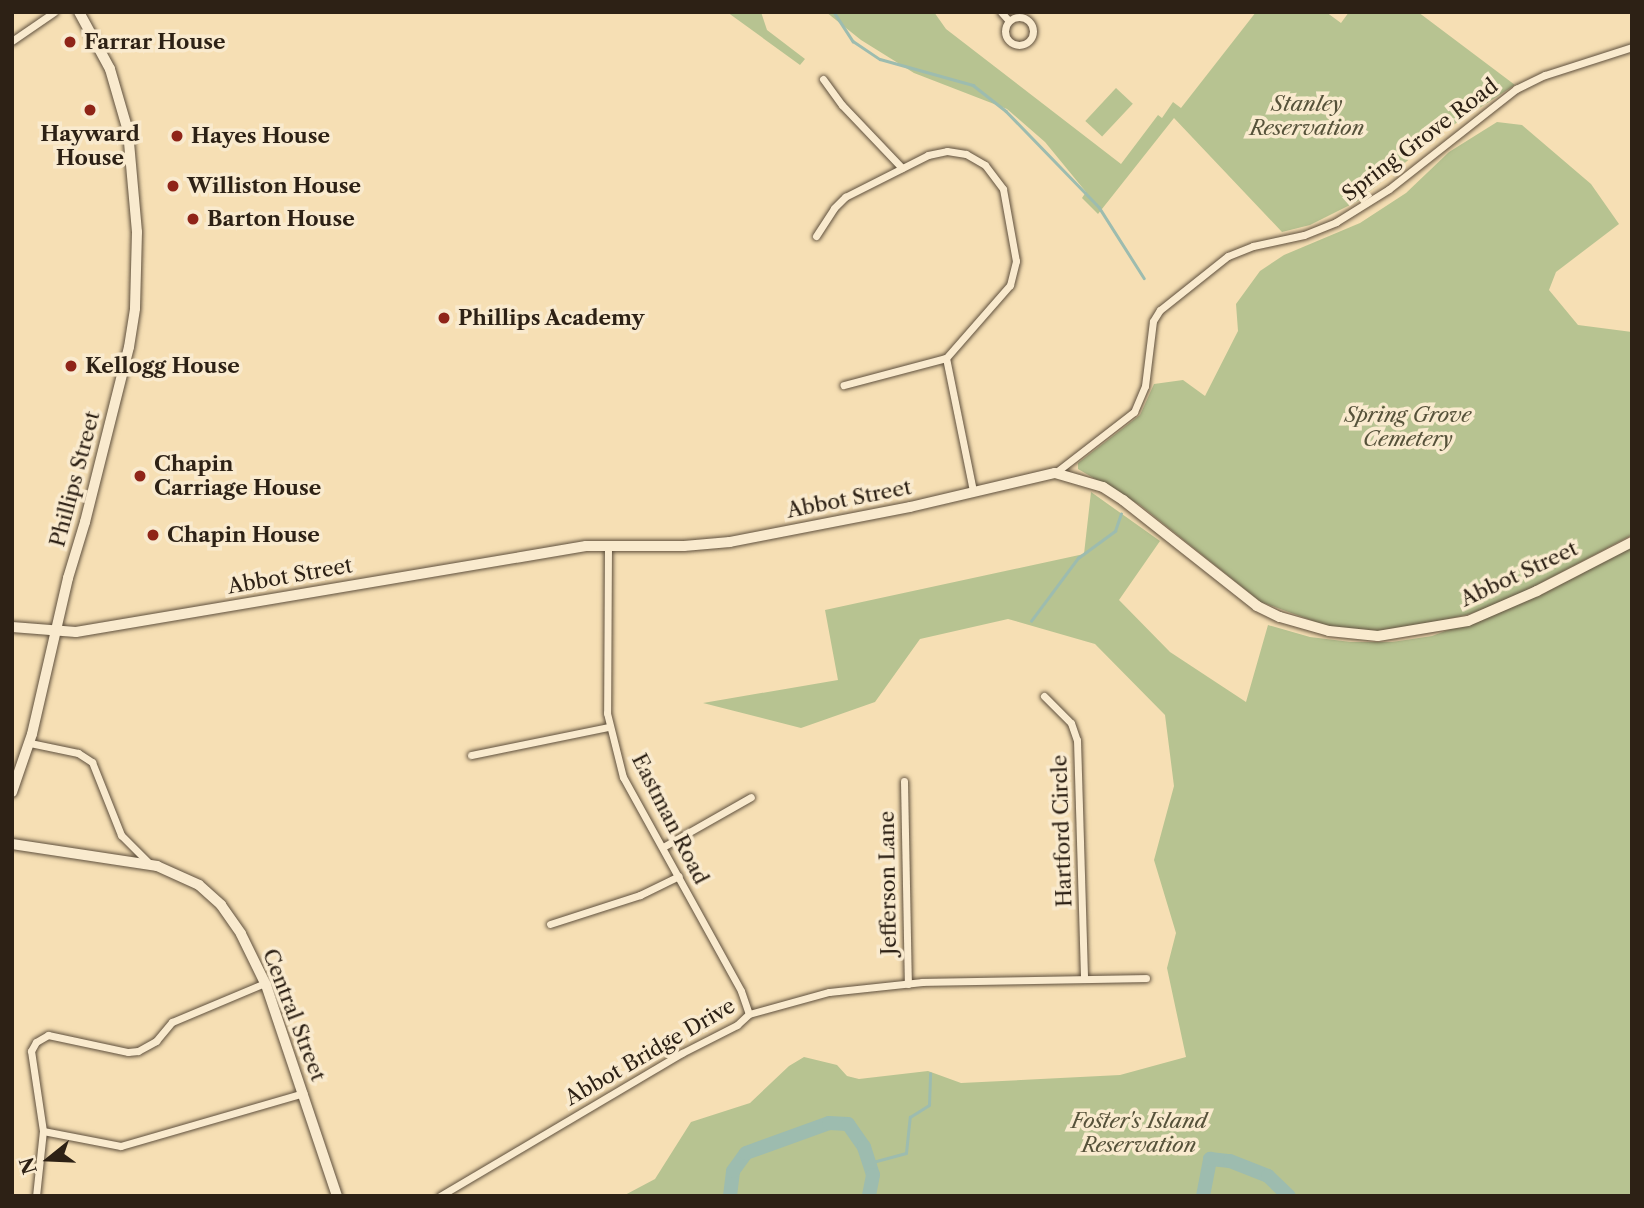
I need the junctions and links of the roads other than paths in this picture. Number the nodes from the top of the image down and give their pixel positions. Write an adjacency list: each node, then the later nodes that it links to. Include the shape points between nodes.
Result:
1 (54, 12): 5 (street)
2 (79, 12): 17 (street, Phillips Street, via 110,69 128,131 137,280 129,347)
3 (1001, 12): 4 (street)
4 (1009, 21)
5 (12, 41)
6 (1632, 47): 12 (street, Spring Grove Road, via 1516,89 1389,189 1336,222 1228,256 1160,310 1153,321 1145,386 1134,412)
7 (823, 79): 8 (street)
8 (902, 168): 9 (street, via 845,197); 10 (street, via 928,155 958,152 985,165 1003,189 1016,261 1010,285)
9 (816, 236)
10 (946, 358): 11 (street); 13 (street)
11 (844, 385)
12 (1055, 473): 13 (street, Abbot Street); 14 (street, Abbot Street, via 1103,487 1123,500 1258,606 1329,631 1378,636 1468,621)
13 (973, 491): 15 (street, Abbot Street, via 730,542 684,547)
14 (1632, 542)
15 (608, 545): 17 (street, Abbot Street, via 510,557 76,632); 19 (street, Eastman Road)
16 (12, 627): 17 (street, Abbot Street)
17 (56, 631): 20 (street, Phillips Street)
18 (1044, 696): 31 (street, Hartford Circle, via 1071,723 1077,740)
19 (609, 727): 21 (street); 26 (street, Eastman Road, via 623,776)
20 (30, 743): 23 (street, Phillips Street); 27 (street, via 78,753 92,762 121,835)
21 (471, 755)
22 (904, 781): 33 (street, Jefferson Lane)
23 (12, 792)
24 (751, 797): 26 (street)
25 (12, 844): 27 (street, Central Street)
26 (663, 847): 28 (street, Eastman Road)
27 (150, 864): 32 (street, Central Street, via 199,885 221,905)
28 (679, 876): 29 (street, via 609,907); 34 (street, Eastman Road, via 741,991)
29 (550, 924)
30 (1146, 978): 31 (street, Abbot Bridge Drive)
31 (1084, 979): 33 (street, Abbot Bridge Drive)
32 (265, 983): 35 (street, Central Street); 36 (street, via 172,1022 146,1049 128,1052 48,1035 36,1042 31,1051)
33 (908, 984): 34 (street, Abbot Bridge Drive, via 829,992)
34 (748, 1014): 39 (street, Abbot Bridge Drive, via 737,1025)
35 (303, 1093): 36 (street, via 121,1146); 38 (street, Central Street)
36 (43, 1131): 37 (street)
37 (36, 1196)
38 (337, 1196)
39 (440, 1196)

